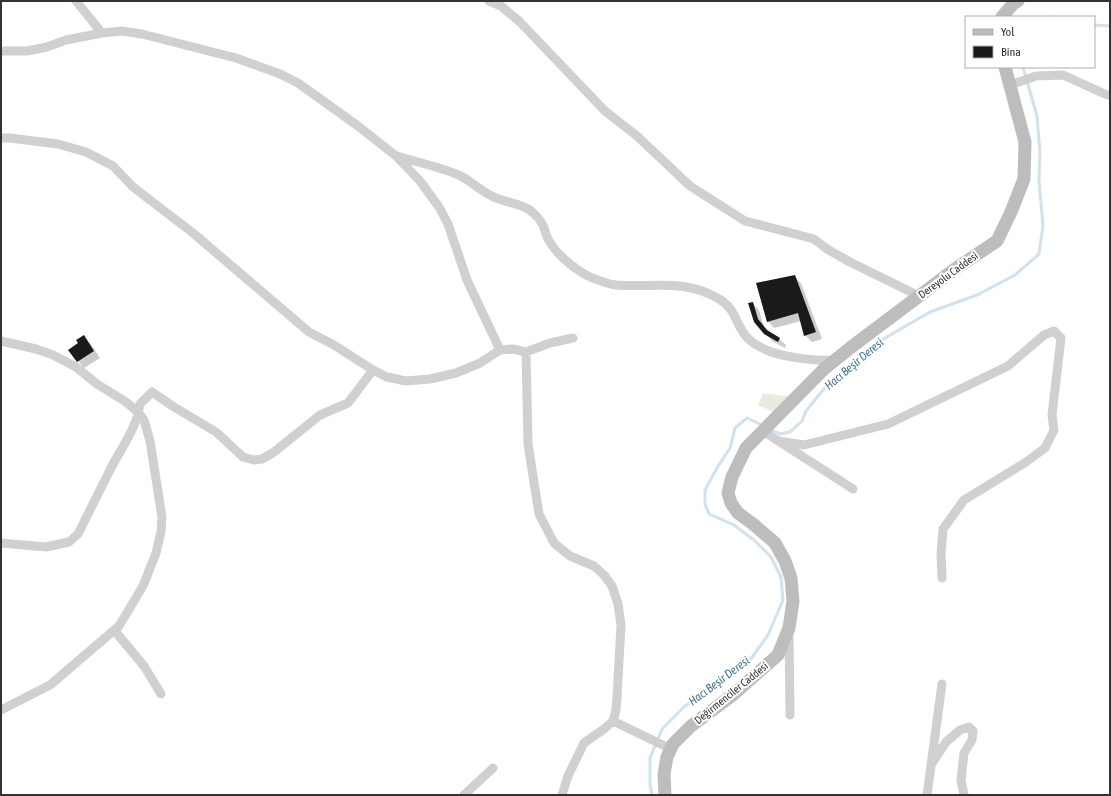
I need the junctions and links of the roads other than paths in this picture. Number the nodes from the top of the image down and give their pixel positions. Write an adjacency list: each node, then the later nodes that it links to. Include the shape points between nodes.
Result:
1 (76, 1): 5 (street)
2 (489, 1): 12 (street, via 501,6 520,22 605,111 637,136 690,186 745,221 814,239 850,262)
3 (1018, 1): 4 (main road)
4 (1003, 16)
5 (102, 33): 6 (street, via 27,51); 11 (street, via 122,31 142,34 236,58 280,74 298,83)
6 (1, 51)
7 (1006, 68): 8 (main road, Dereyolu Caddesi)
8 (1015, 84): 9 (street, via 1036,76 1064,75); 12 (main road, Dereyolu Caddesi, via 1025,142 1024,179 1011,212 997,241)
9 (1110, 95)
10 (1, 138): 18 (street, via 58,144 86,152 113,166 133,187 193,233 309,332)
11 (396, 156): 15 (street, via 420,181 439,207 448,224 467,280); 17 (street, via 460,176 493,197 529,209 542,222 548,239 557,251 571,265 602,282 615,285 668,285 705,292 720,299 731,309 745,336 757,345 774,353 794,357)
12 (919, 296): 17 (main road, Dereyolu Caddesi)
13 (573, 338): 16 (street)
14 (1, 342): 19 (street, via 53,355 76,367)
15 (500, 350): 16 (street); 18 (street, via 480,363 430,379 406,382)
16 (526, 352): 31 (street, via 528,444 539,514 554,543 570,556 594,566 604,575 612,586 618,604 618,678)
17 (836, 360): 20 (main road, Dereyolu Caddesi)
18 (373, 370): 19 (street, via 348,403 320,415 262,459 243,457 216,432 152,392 140,404)
19 (139, 413): 23 (street, via 134,428 78,534 69,542 46,547); 26 (street, via 144,420 150,441 162,517 161,532 143,586)
20 (763, 431): 21 (street); 25 (main road, Değirmenciler Caddesi, via 746,448 728,492 731,503 738,513 775,543 785,561 791,578 793,601)
21 (778, 441): 22 (street); 24 (street, via 804,445 888,424 1008,366 1044,335 1054,331 1061,338 1052,415 1054,430 1045,448 964,500 943,529)
22 (853, 489)
23 (1, 543)
24 (942, 578)
25 (788, 628): 30 (street); 32 (main road, Değirmenciler Caddesi, via 778,655 734,694 673,744)
26 (114, 630): 28 (street, via 144,666); 29 (street, via 50,686)
27 (942, 684): 33 (street)
28 (161, 694)
29 (1, 710)
30 (790, 715)
31 (613, 721): 32 (street); 36 (street, via 584,743)
32 (667, 746): 37 (main road, Değirmenciler Caddesi)
33 (931, 765): 38 (street); 39 (street, via 946,742 960,730 969,727 972,731 972,740 964,753 961,780)
34 (493, 768): 35 (street)
35 (464, 795)
36 (562, 795)
37 (665, 795)
38 (927, 795)
39 (964, 795)

